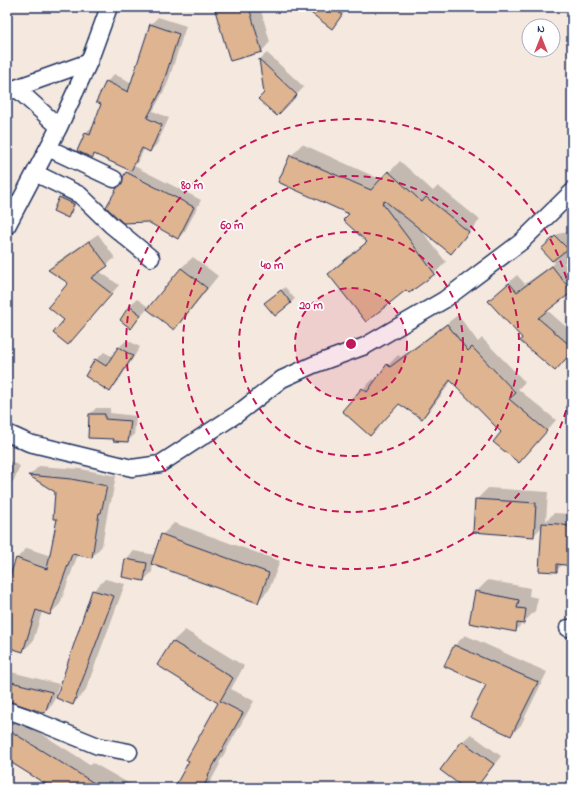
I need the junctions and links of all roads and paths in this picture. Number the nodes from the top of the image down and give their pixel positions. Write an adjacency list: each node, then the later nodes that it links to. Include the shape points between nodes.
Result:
1 (109, 7): 2 (street)
2 (89, 62): 3 (street); 4 (street)
3 (11, 90): 4 (street)
4 (59, 127): 5 (street)
5 (48, 148): 6 (street); 7 (street)
6 (34, 173): 9 (street); 10 (street, via 80,195)
7 (114, 180)
8 (572, 192): 11 (street, via 521,242 444,300 365,346 313,364 282,379 237,414 160,464 132,468 29,443)
9 (7, 226)
10 (151, 258)
11 (7, 434)
12 (7, 710): 13 (street, via 98,746)
13 (129, 752)

